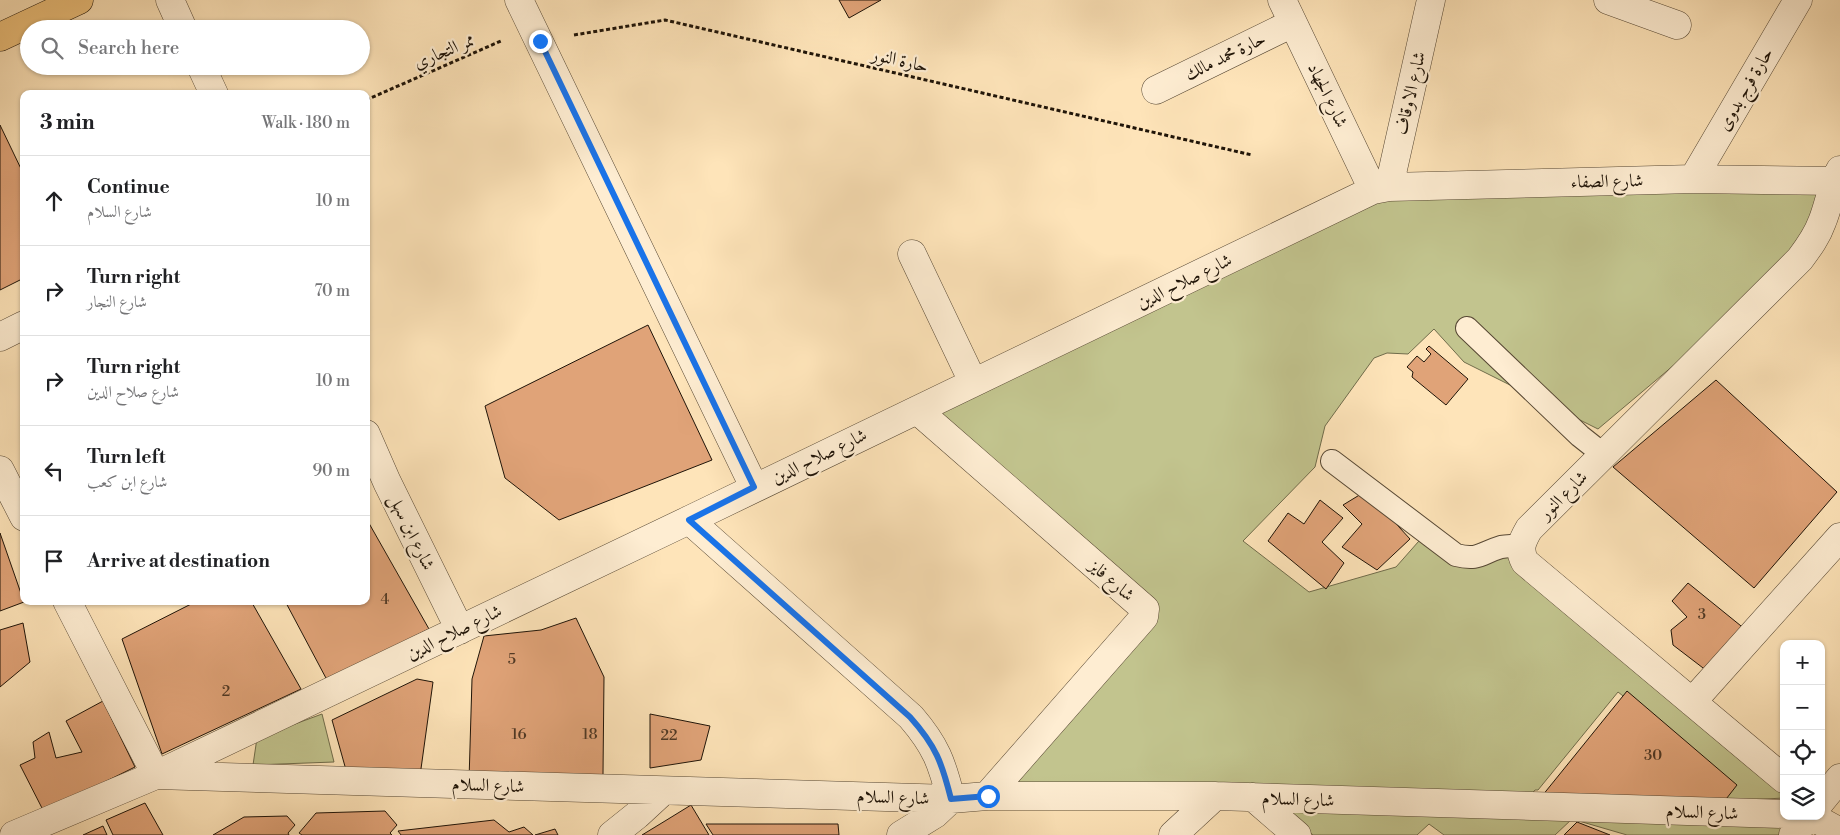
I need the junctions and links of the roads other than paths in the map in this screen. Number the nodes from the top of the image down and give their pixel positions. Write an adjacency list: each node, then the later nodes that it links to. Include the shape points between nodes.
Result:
1 (79, 0): 9 (main road)
2 (170, 0): 10 (street)
3 (520, 0): 30 (street)
4 (1430, 0): 18 (street, شارع الاوقاف)
5 (1608, 0): 8 (street)
6 (1798, 0): 17 (street, حارة فرج بدوى)
7 (1288, 11): 15 (street, حارة محمد مالك); 18 (street, شارع الجهاد)
8 (1664, 14)
9 (36, 20)
10 (180, 20)
11 (20, 28): 12 (main road)
12 (0, 37)
13 (205, 75): 14 (street)
14 (212, 90)
15 (1156, 90)
16 (1838, 178): 17 (street, شارع الصفاء); 19 (street, شارع النور)
17 (1693, 179): 18 (street, شارع الصفاء)
18 (1381, 188): 24 (street, شارع صلاح الدين)
19 (1831, 228): 27 (street, شارع النور, via 1816,236 1800,259)
20 (912, 254): 24 (street)
21 (20, 327): 23 (street)
22 (1467, 328): 27 (lane)
23 (0, 337)
24 (973, 382): 25 (street, شارع صلاح الدين)
25 (916, 410): 30 (street, شارع صلاح الدين); 42 (street, شارع فايز, via 1145,609 1144,617)
26 (370, 443): 36 (street, شارع ابن سهل)
27 (1604, 455): 34 (street, شارع النور, via 1529,529)
28 (1332, 461): 34 (lane, via 1456,555 1468,558 1482,556 1503,547)
29 (0, 470): 31 (street)
30 (754, 487): 32 (street, شارع صلاح الدين)
31 (20, 509)
32 (689, 520): 36 (street, شارع صلاح الدين); 46 (street, via 910,717 927,736 943,766)
33 (1840, 537): 37 (street)
34 (1521, 545): 37 (street, via 1525,562)
35 (69, 605): 38 (street)
36 (460, 630): 38 (street, شارع صلاح الدين)
37 (1692, 702): 39 (street)
38 (156, 775): 41 (street, شارع السلام); 51 (street, شارع السلام)
39 (1780, 776)
40 (1840, 778): 44 (street)
41 (663, 791): 46 (street, شارع السلام); 52 (street)
42 (988, 796): 43 (street, شارع السلام); 46 (street, شارع السلام)
43 (1215, 796): 45 (street, شارع السلام); 54 (street)
44 (1825, 796)
45 (1253, 797): 47 (street, شارع السلام); 55 (street)
46 (951, 799): 53 (street, via 935,814)
47 (1780, 814)
48 (1806, 820): 56 (street)
49 (1818, 820): 50 (street)
50 (1840, 832)
51 (14, 835)
52 (612, 835)
53 (901, 835)
54 (1174, 835)
55 (1297, 835)
56 (1793, 835)

